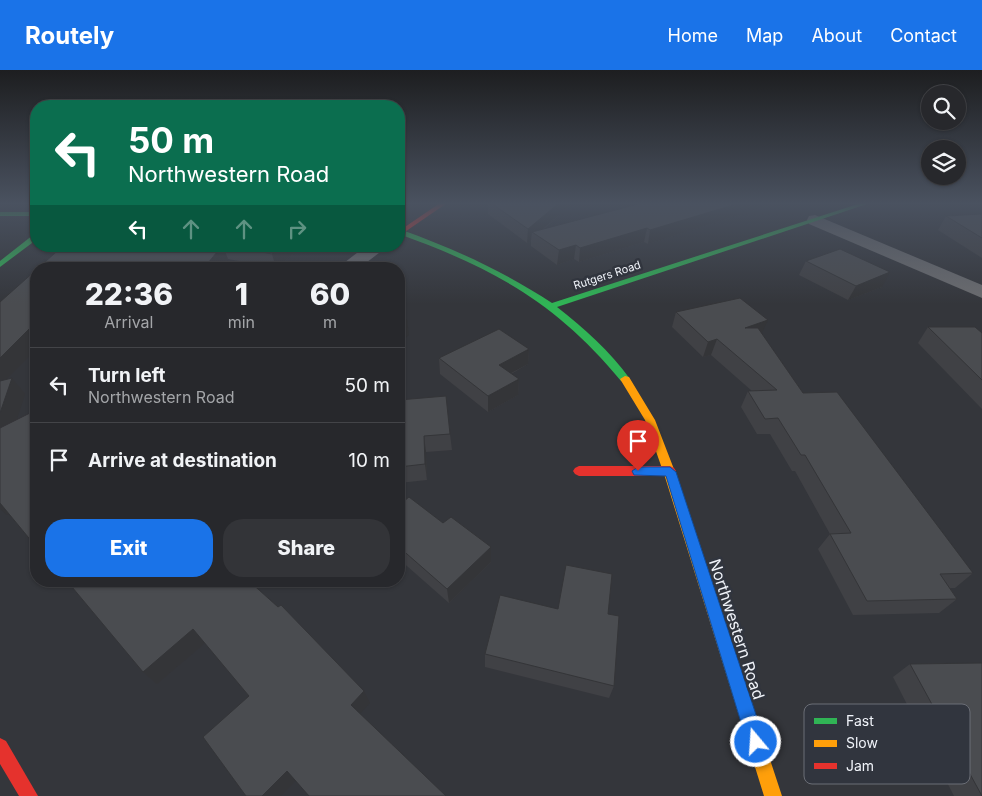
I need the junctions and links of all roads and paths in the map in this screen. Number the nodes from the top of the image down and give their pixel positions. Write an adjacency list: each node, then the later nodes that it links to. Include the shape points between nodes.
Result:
1 (413, 237): 9 (street, Northwestern Road, via 481,261)
2 (763, 237): 9 (street, Rutgers Road)
3 (854, 237): 8 (street)
4 (30, 242): 7 (street)
5 (370, 252): 6 (street)
6 (355, 262)
7 (0, 265)
8 (982, 292)
9 (554, 305): 11 (street, Northwestern Road, via 594,341 630,386 647,413)
10 (579, 471): 11 (street)
11 (670, 472): 14 (street, Northwestern Road)
12 (0, 747): 13 (street)
13 (29, 796)
14 (773, 796)

